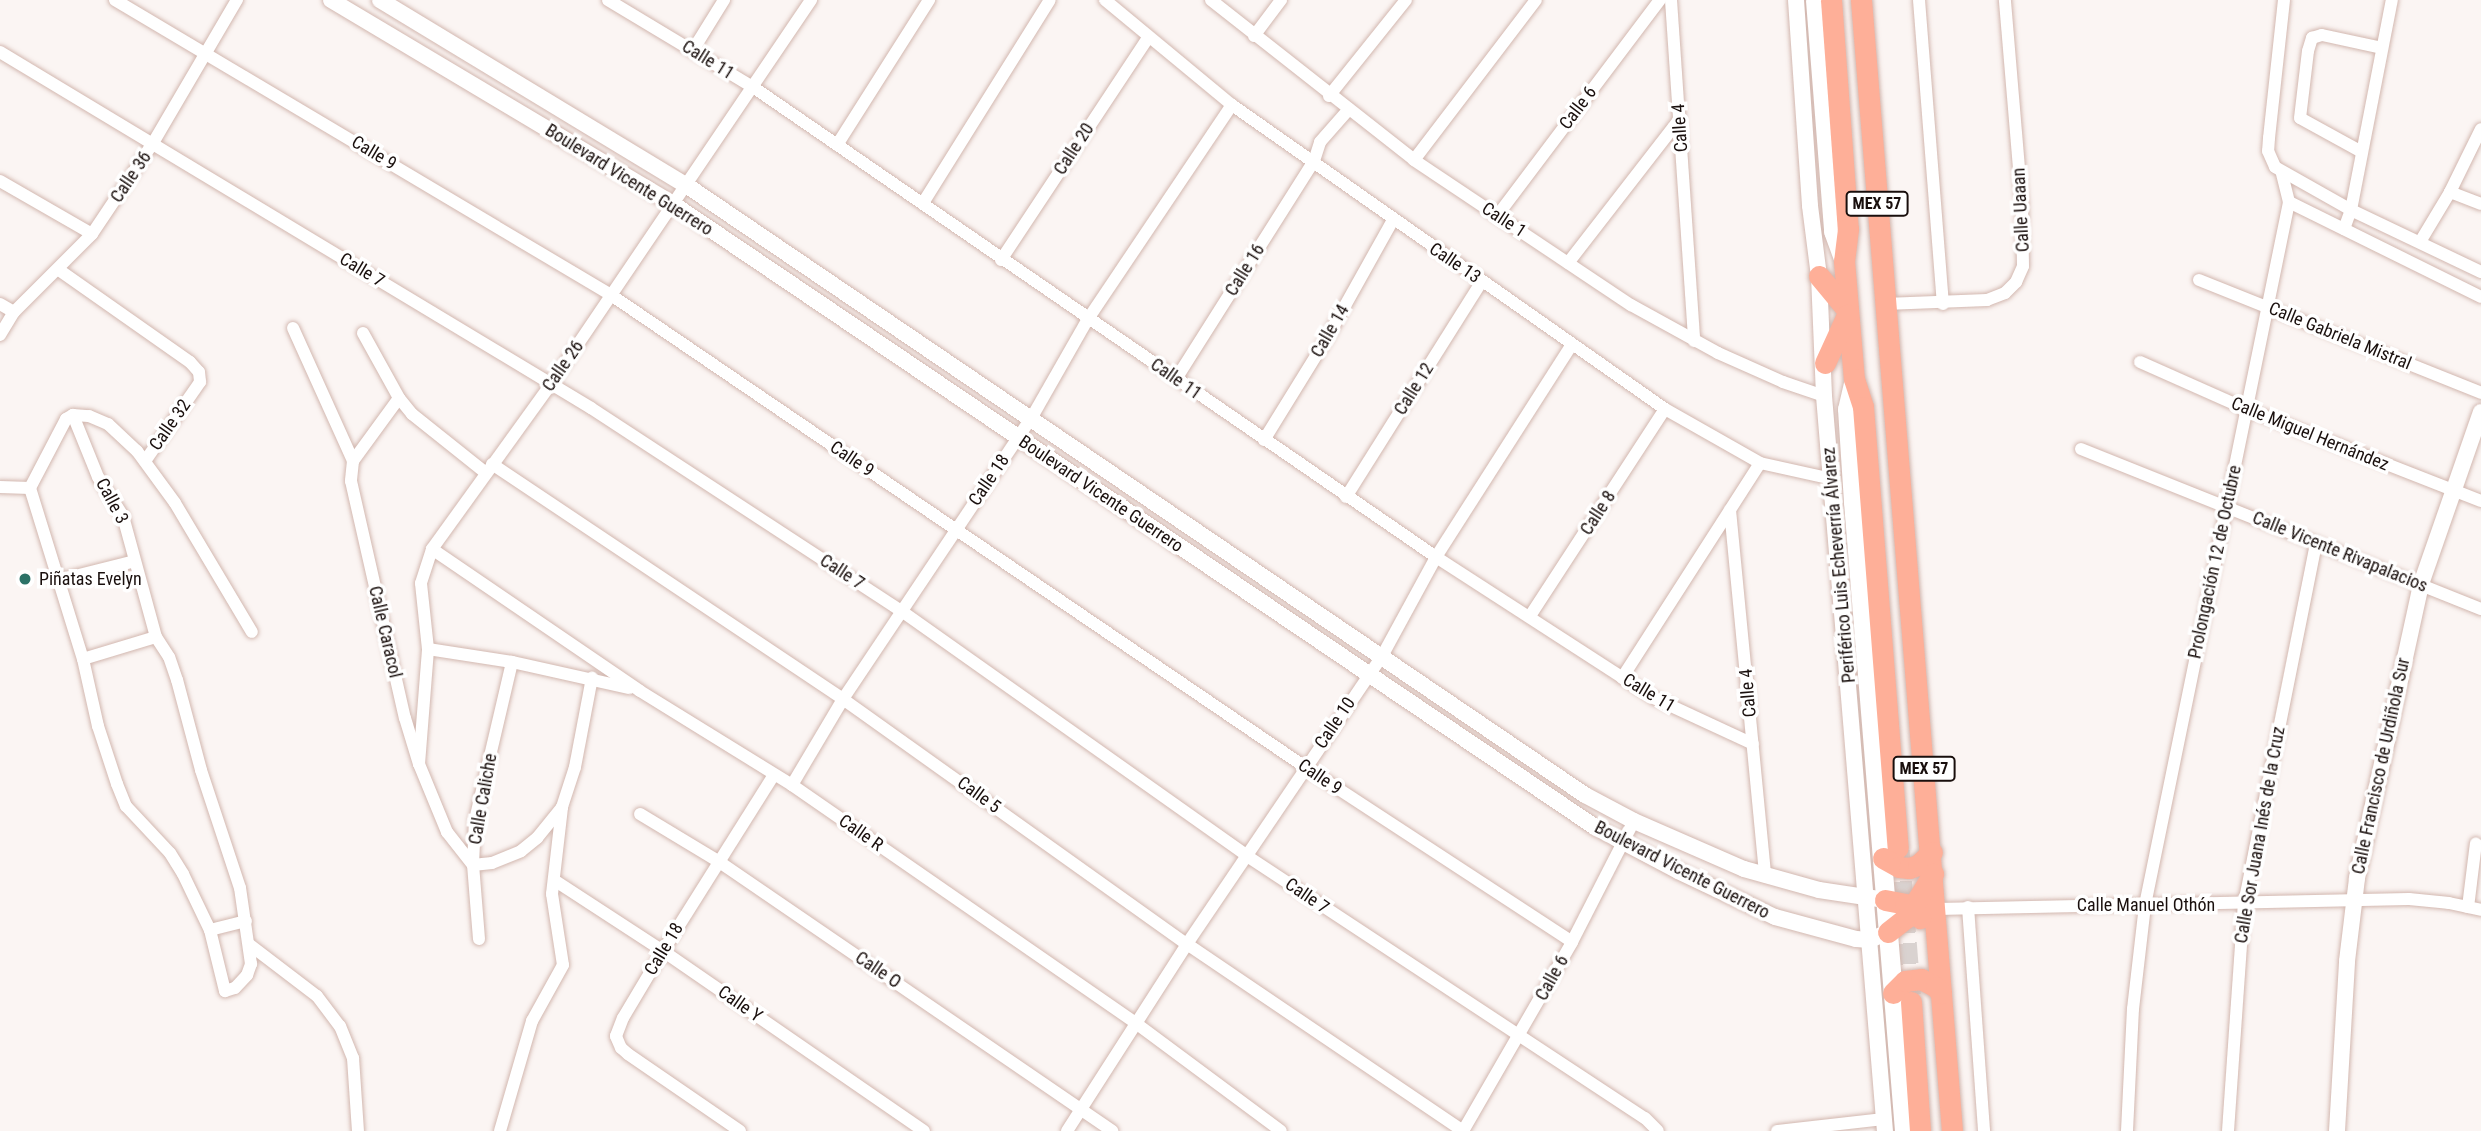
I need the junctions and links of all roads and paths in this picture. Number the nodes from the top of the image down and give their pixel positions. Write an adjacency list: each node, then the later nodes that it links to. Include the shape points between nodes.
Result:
1 (115, 0): 29 (street, Calle 9)
2 (237, 0): 29 (street, Calle 36)
3 (331, 0): 48 (street, Boulevard Vicente Guerrero)
4 (380, 0): 44 (street, Boulevard Vicente Guerrero)
5 (608, 0): 28 (street, Calle 11)
6 (723, 0): 28 (street)
7 (811, 0): 31 (street, Calle 26)
8 (929, 0): 38 (street)
9 (1050, 0): 47 (street)
10 (1105, 0): 26 (street, Calle 13)
11 (1211, 0): 25 (street, Calle 1)
12 (1281, 0): 25 (street)
13 (1406, 0): 32 (street)
14 (1536, 0): 41 (street)
15 (1660, 0): 51 (street, Calle 6)
16 (1671, 0): 35 (street, Calle 4)
17 (1796, 0): 61 (street, Periférico Luis Echeverría Álvarez)
18 (1815, 0): 57 (main road, Periférico Luis Echeverría Álvarez, via 1833,231)
19 (1831, 0): 57 (highway, Periférico Luis Echeverría Álvarez / MEX 57, via 1848,229)
20 (1861, 0): 67 (highway, MEX 57)
21 (1919, 0): 68 (street)
22 (2005, 0): 68 (street, Calle Uaaan, via 2023,266 2005,293 1987,300)
23 (2284, 0): 42 (street, Prolongación 12 de Octubre, via 2269,151 2275,167)
24 (2392, 0): 27 (street)
25 (1254, 36): 32 (street, Calle 1)
26 (1148, 38): 33 (street, Calle 13); 56 (street, Calle 20)
27 (2382, 48): 39 (street); 39 (street, via 2322,34 2312,38 2308,51 2300,118)
28 (693, 50): 31 (street, Calle 11)
29 (206, 51): 37 (street, Calle 36); 64 (street, Calle 9)
30 (0, 52): 37 (street, Calle 7)
31 (753, 87): 38 (street, Calle 11); 44 (street, Calle 26)
32 (1329, 96): 34 (street, Calle 1)
33 (1231, 104): 40 (street, Calle 13); 72 (street, Calle 18)
34 (1349, 109): 40 (street, Calle 16, via 1320,142); 41 (street, Calle 1)
35 (1679, 120): 58 (street); 76 (street, Calle 4)
36 (2481, 129): 45 (street)
37 (153, 143): 54 (street, Calle 36); 81 (street, Calle 7)
38 (837, 145): 47 (street, Calle 11)
39 (2360, 151): 50 (street)
40 (1314, 160): 52 (street, Calle 13); 80 (street, Calle 16)
41 (1414, 160): 51 (street, Calle 1)
42 (2283, 173): 46 (street, Prolongación 12 de Octubre); 50 (street)
43 (0, 181): 54 (street)
44 (686, 185): 48 (street, Calle 26); 89 (street, Boulevard Vicente Guerrero)
45 (2450, 192): 49 (street); 55 (street)
46 (2288, 201): 53 (street); 69 (street, Prolongación 12 de Octubre)
47 (923, 203): 56 (street, Calle 11)
48 (673, 204): 64 (street, Calle 26); 90 (street, Boulevard Vicente Guerrero)
49 (2481, 204)
50 (2351, 210): 53 (street); 55 (street)
51 (1497, 216): 58 (street, Calle 1)
52 (1393, 220): 63 (street, Calle 13); 91 (street, Calle 14)
53 (2344, 229): 65 (street)
54 (92, 234): 59 (street, Calle 36)
55 (2420, 242): 60 (street)
56 (1001, 260): 72 (street, Calle 11)
57 (1844, 261): 71 (highway, Periférico Luis Echeverría Álvarez / MEX 57)
58 (1569, 263): 76 (street, Calle 1)
59 (59, 270): 70 (street, Calle 36); 93 (street, Calle 32, via 199,372 200,382)
60 (2481, 272)
61 (1819, 276): 71 (highway); 79 (street, Periférico Luis Echeverría Álvarez)
62 (2199, 280): 69 (street, Calle Gabriela Mistral)
63 (1482, 281): 77 (street, Calle 13); 101 (street, Calle 12)
64 (611, 295): 81 (street, Calle 26); 105 (street, Calle 9)
65 (2481, 297)
66 (0, 304): 70 (street)
67 (1885, 304): 68 (street, Calle Uaaan); 136 (highway, MEX 57)
68 (1943, 304)
69 (2267, 307): 82 (street, Calle Gabriela Mistral); 86 (street, Prolongación 12 de Octubre)
70 (14, 312): 75 (street, Calle 36)
71 (1848, 312): 79 (highway); 137 (highway, Periférico Luis Echeverría Álvarez / MEX 57, via 1854,379 1863,407)
72 (1088, 319): 80 (street, Calle 11); 89 (street, Calle 18)
73 (293, 328): 94 (street)
74 (363, 333): 84 (street, Calle 5)
75 (0, 335)
76 (1694, 341): 83 (street, Calle 1, via 1783,383)
77 (1571, 345): 85 (street, Calle 13); 108 (street, Calle 10)
78 (2140, 362): 86 (street, Calle Miguel Hernández)
79 (1825, 363): 83 (street, Periférico Luis Echeverría Álvarez)
80 (1176, 379): 91 (street, Calle 11)
81 (551, 384): 96 (street, Calle 26); 113 (street, Calle 7)
82 (2481, 393)
83 (1824, 396): 97 (street, Periférico Luis Echeverría Álvarez)
84 (399, 398): 94 (street); 96 (street, Calle 5, via 427,428)
85 (1665, 409): 95 (street, Calle 13); 114 (street, Calle 8)
86 (2246, 409): 100 (street, Calle Miguel Hernández); 103 (street, Prolongación 12 de Octubre)
87 (2481, 412): 100 (street, Calle Francisco de Urdiñola Sur)
88 (73, 415): 93 (street, Calle 32, via 108,424); 99 (street, via 60,427); 109 (street, Calle 3, via 99,477 123,516)
89 (1032, 417): 90 (street, Calle 18); 118 (street, Boulevard Vicente Guerrero)
90 (1018, 438): 105 (street, Calle 18); 121 (street, Boulevard Vicente Guerrero)
91 (1264, 440): 101 (street, Calle 11)
92 (2081, 449): 103 (street, Calle Vicente Rivapalacios)
93 (145, 461): 115 (street)
94 (353, 461): 127 (street, Calle Caracol, via 355,507)
95 (1760, 463): 97 (street, Calle 13); 104 (street)
96 (489, 468): 107 (street, Calle 26); 125 (street, Calle 5)
97 (1832, 479): 144 (street, Periférico Luis Echeverría Álvarez)
98 (0, 487): 99 (street)
99 (30, 488): 110 (street)
100 (2452, 491): 102 (street, Calle Miguel Hernández); 111 (street, Calle Francisco de Urdiñola Sur)
101 (1346, 496): 108 (street, Calle 11)
102 (2481, 501)
103 (2226, 507): 106 (street, Calle Vicente Rivapalacios); 147 (street, Prolongación 12 de Octubre)
104 (1730, 510): 123 (street); 126 (street, Calle 4)
105 (956, 529): 113 (street, Calle 18); 128 (street, Calle 9)
106 (2316, 543): 111 (street, Calle Vicente Rivapalacios); 146 (street, Calle Sor Juana Inés de la Cruz)
107 (432, 550): 117 (street, Calle 26, via 421,583); 124 (street, Calle R)
108 (1436, 557): 114 (street, Calle 11); 118 (street, Calle 10)
109 (135, 561): 110 (street); 116 (street, Calle 3)
110 (59, 580): 119 (street)
111 (2421, 584): 112 (street, Calle Vicente Rivapalacios); 145 (street, Calle Francisco de Urdiñola Sur)
112 (2481, 608)
113 (902, 612): 125 (street, Calle 18); 138 (street, Calle 7)
114 (1530, 616): 123 (street, Calle 11)
115 (252, 632)
116 (156, 637): 119 (street); 152 (street, Calle 3, via 177,680)
117 (428, 649): 120 (street); 127 (street, Calle 26)
118 (1381, 658): 121 (street, Calle 10); 133 (street, Boulevard Vicente Guerrero, via 1527,757)
119 (83, 659): 153 (street, via 98,726 126,806 170,853)
120 (512, 662): 122 (street); 140 (street, Calle Caliche, via 475,820)
121 (1367, 676): 128 (street, Calle 10); 135 (street, Boulevard Vicente Guerrero)
122 (592, 678): 124 (street); 131 (street)
123 (1622, 678): 126 (street, Calle 11, via 1684,714)
124 (640, 691): 129 (street, Calle R)
125 (843, 699): 130 (street, Calle 18); 157 (street, Calle 5)
126 (1753, 744): 142 (street, Calle 4)
127 (419, 764): 140 (street, Calle Caracol, via 447,832)
128 (1304, 767): 138 (street, Calle 10); 156 (street, Calle 9)
129 (774, 775): 130 (street, Calle R); 139 (street, Calle 18)
130 (792, 785): 163 (street, Calle R)
131 (562, 807): 140 (street, via 520,852); 143 (street)
132 (640, 814): 139 (street, Calle O)
133 (1634, 821): 135 (street, Calle 6); 142 (street, Boulevard Vicente Guerrero)
134 (2476, 843): 150 (street)
135 (1624, 844): 154 (street, Boulevard Vicente Guerrero, via 1775,916 1833,935); 156 (street, Calle 6)
136 (1931, 852): 137 (highway, via 1909,868 1899,867); 141 (highway, MEX 57)
137 (1890, 853): 144 (main road, Periférico Luis Echeverría Álvarez)
138 (1247, 856): 157 (street, Calle 10); 164 (street, Calle 7)
139 (718, 861): 160 (street, Calle 18); 165 (street, Calle O)
140 (473, 865): 155 (street, Calle Caliche)
141 (1933, 874): 149 (highway, MEX 57); 151 (highway)
142 (1765, 876): 144 (street, Boulevard Vicente Guerrero)
143 (554, 880): 160 (street, Calle Y); 168 (street, via 563,965 532,1021)
144 (1876, 899): 151 (highway, via 1895,901); 154 (main road, Periférico Luis Echeverría Álvarez)
145 (2354, 900): 146 (street, Calle Manuel Othón); 150 (street, Calle Manuel Othón, via 2431,900); 183 (street, Calle Francisco de Urdiñola Sur)
146 (2244, 904): 147 (street, Calle Manuel Othón); 182 (street, Calle Sor Juana Inés de la Cruz)
147 (2145, 905): 148 (street, Calle Manuel Othón); 181 (street, Prolongación 12 de Octubre, via 2133,1009)
148 (1968, 907): 149 (street, Calle Manuel Othón); 180 (street)
149 (1937, 909): 159 (highway, MEX 57)
150 (2474, 909)
151 (1912, 910): 154 (highway); 159 (highway)
152 (246, 921): 153 (street); 158 (street, Calle 3)
153 (209, 930): 158 (street, Calle 3, via 225,991 236,988 247,975)
154 (1879, 936): 162 (main road, Periférico Luis Echeverría Álvarez); 166 (street, Periférico Luis Echeverría Álvarez)
155 (479, 939)
156 (1572, 942): 164 (street, Calle 6)
157 (1187, 944): 163 (street, Calle 10); 174 (street, Calle 5)
158 (250, 945): 167 (street, via 317,996 340,1027 353,1058)
159 (1938, 946): 161 (highway, MEX 57)
160 (663, 951): 169 (street, Calle 18, via 618,1029 618,1042 628,1054); 170 (street, Calle Y)
161 (1941, 993): 162 (highway, via 1921,979 1905,981); 179 (highway, MEX 57)
162 (1902, 997): 177 (main road, Periférico Luis Echeverría Álvarez); 178 (highway, Periférico Luis Echeverría Álvarez)
163 (1137, 1024): 165 (street, Calle 10); 173 (street, Calle R)
164 (1519, 1035): 174 (street, Calle 6); 175 (street, Calle 7)
165 (1082, 1109): 171 (street, Calle 10); 172 (street, Calle O)
166 (1885, 1125): 176 (street)
167 (358, 1131)
168 (500, 1131)
169 (740, 1131)
170 (924, 1131)
171 (1067, 1131)
172 (1113, 1131)
173 (1281, 1131)
174 (1463, 1131)
175 (1658, 1131)
176 (1777, 1131)
177 (1904, 1131)
178 (1920, 1131)
179 (1952, 1131)
180 (1984, 1131)
181 (2127, 1131)
182 (2228, 1131)
183 (2337, 1131)

